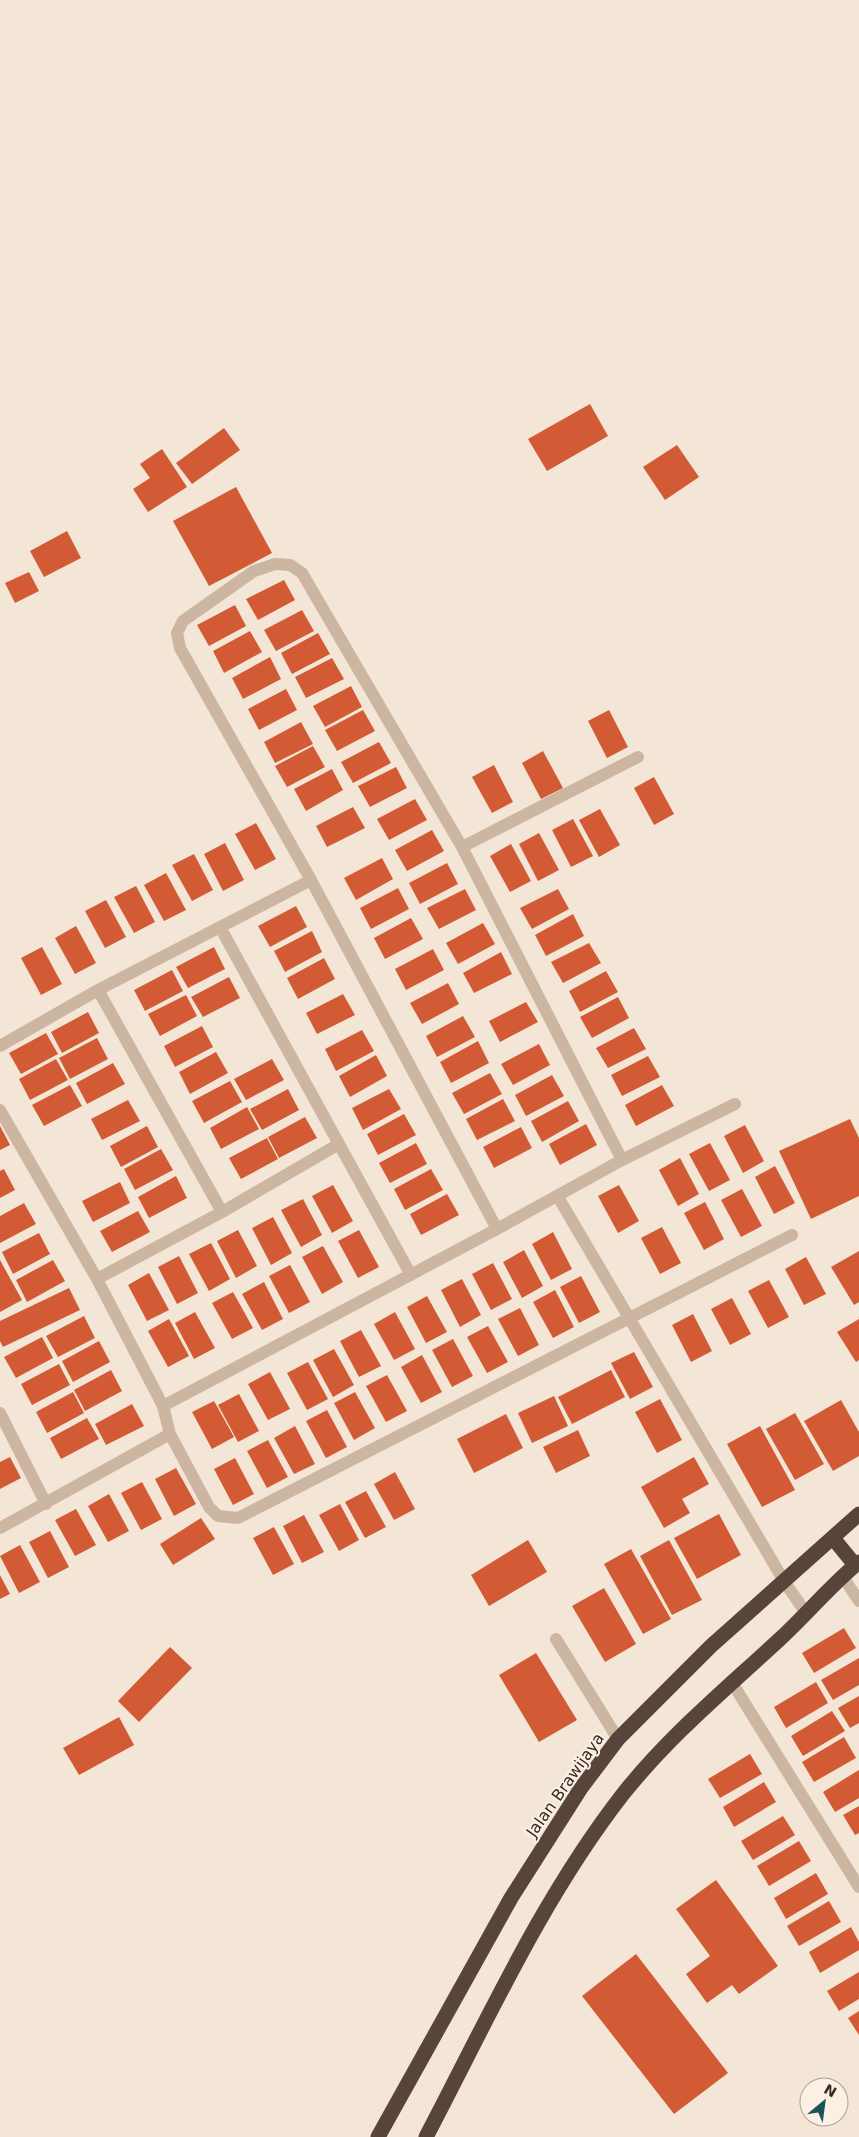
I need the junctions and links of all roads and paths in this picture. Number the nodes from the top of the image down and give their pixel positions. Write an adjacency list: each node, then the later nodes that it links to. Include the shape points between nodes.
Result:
1 (638, 757): 2 (street)
2 (462, 847): 3 (street, via 302,573 290,565 275,564 254,571 183,621 177,633 180,648); 10 (street)
3 (312, 880): 4 (street); 13 (street)
4 (220, 927): 5 (street); 9 (street)
5 (98, 990): 6 (street); 12 (street)
6 (0, 1046)
7 (735, 1104): 10 (street)
8 (0, 1110): 16 (street)
9 (339, 1144): 12 (street); 15 (street)
10 (622, 1160): 11 (street)
11 (558, 1197): 13 (street); 17 (street)
12 (222, 1212): 16 (street)
13 (497, 1229): 15 (street)
14 (792, 1235): 17 (street)
15 (411, 1275): 18 (street)
16 (97, 1279): 18 (street)
17 (629, 1318): 20 (street, via 238,1518 218,1516 209,1507); 27 (street)
18 (164, 1406): 20 (street)
19 (0, 1413): 21 (street)
20 (170, 1434): 21 (street)
21 (46, 1504): 23 (street)
22 (859, 1514): 24 (highway, Jalan Brawijaya)
23 (0, 1528)
24 (833, 1538): 25 (highway); 27 (highway, Jalan Brawijaya)
25 (857, 1563): 26 (highway)
26 (843, 1576): 28 (street); 29 (highway)
27 (784, 1581): 29 (street); 32 (highway, Jalan Brawijaya, via 711,1646)
28 (859, 1601)
29 (806, 1613): 31 (highway)
30 (556, 1639): 32 (street)
31 (731, 1681): 33 (street); 35 (highway, via 664,1746 623,1795 576,1861 531,1938)
32 (618, 1739): 34 (highway, Jalan Brawijaya, via 581,1788 511,1898)
33 (858, 1884)
34 (378, 2137)
35 (426, 2137)

